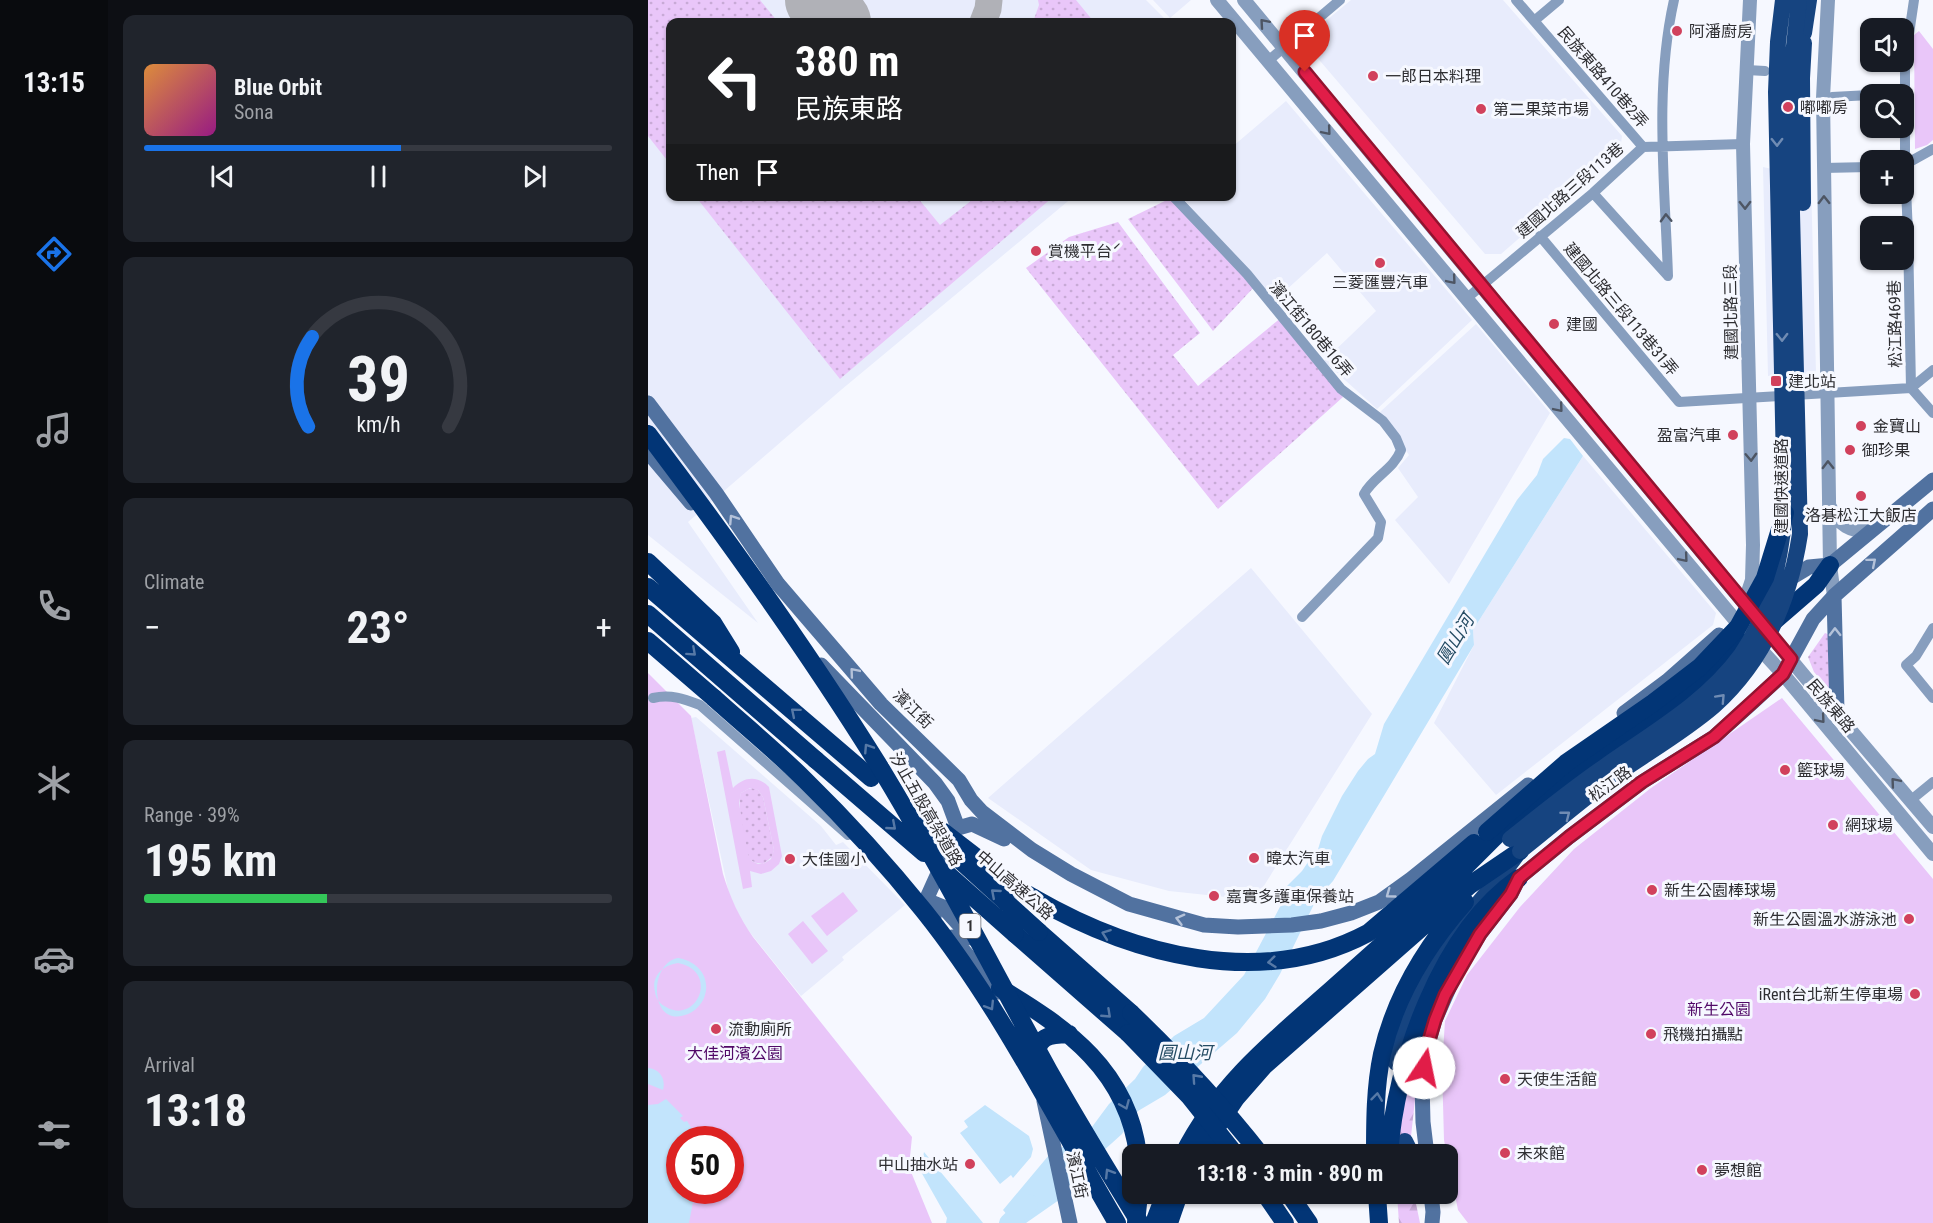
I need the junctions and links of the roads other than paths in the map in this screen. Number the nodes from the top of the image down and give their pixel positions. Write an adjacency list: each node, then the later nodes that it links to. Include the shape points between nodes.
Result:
1 (1218, 0): 13 (street, 民族東路)
2 (1244, 0): 16 (street, 民族東路, one-way to 2)
3 (1340, 0): 16 (street)
4 (1516, 0): 14 (street, 民族東路410巷2弄)
5 (1559, 0): 14 (street)
6 (1674, 0): 23 (street, via 1668,27 1662,113)
7 (1750, 0): 18 (street, 建國北路三段)
8 (1783, 0): 50 (highway, 建國快速道路, one-way to 50, bridge, via 1776,92)
9 (1799, 0): 46 (highway, 建國快速道路, bridge, via 1789,92)
10 (1809, 0): 46 (highway, bridge, via 1802,90 1806,428)
11 (1828, 0): 29 (street)
12 (1912, 5): 25 (street, 松江路469巷, via 1905,61)
13 (1233, 18)
14 (1534, 21): 24 (street, 民族東路410巷2弄)
15 (1236, 22): 17 (street, 民族東路)
16 (1284, 47): 17 (street); 34 (street, 民族東路)
17 (1268, 61): 35 (street, 民族東路, one-way to 35)
18 (1747, 70): 19 (street); 22 (street, 建國北路三段)
19 (1765, 71)
20 (1860, 96): 21 (street)
21 (1832, 97)
22 (1743, 144): 23 (street, 建國北路三段113巷); 41 (street, 建國北路三段, one-way to 41)
23 (1664, 146): 24 (street, 建國北路三段113巷); 30 (street, one-way to 23, via 1668,276)
24 (1643, 147): 30 (street, 建國北路三段113巷)
25 (1904, 150)
26 (1932, 151): 27 (street)
27 (1914, 160)
28 (1860, 167): 29 (street)
29 (1823, 168): 40 (street, one-way to 29)
30 (1593, 193): 33 (street, 建國北路三段113巷)
31 (1178, 201): 58 (street, 濱江街180巷16弄, via 1247,274 1341,389 1383,421 1401,450 1364,494 1381,522 1378,538)
32 (1906, 204): 39 (street, 松江路469巷)
33 (1540, 236): 34 (street, 建國北路三段113巷); 41 (street, 建國北路三段113巷31弄, via 1678,402)
34 (1482, 285): 35 (street, 建國北路三段113巷); 36 (street, 民族東路)
35 (1467, 298): 37 (street, 民族東路)
36 (1536, 351): 37 (street); 56 (street, 民族東路)
37 (1522, 363): 59 (street, 民族東路, one-way to 59)
38 (1933, 370): 39 (street)
39 (1911, 388): 40 (street); 43 (street, 松江路469巷)
40 (1826, 394): 41 (street); 48 (street, one-way to 40)
41 (1749, 398): 56 (street, 建國北路三段, one-way to 56, via 1754,545)
42 (648, 403): 70 (main road, 濱江街, one-way to 42, via 881,704 778,584)
43 (1933, 413)
44 (648, 434): 110 (highway, 汐止五股高架道路 / 1, one-way to 44, bridge, via 879,765 794,634)
45 (648, 452): 76 (main road, via 819,663 939,788 954,812)
46 (1799, 464): 77 (highway, 建國快速道路, one-way to 46, bridge, via 1682,731 1714,705 1762,649 1778,616 1796,558 1800,534)
47 (1933, 480): 51 (main road)
48 (1828, 504): 51 (street, via 1847,528); 53 (street)
49 (1933, 509): 55 (main road, 松江路, one-way to 49)
50 (1785, 513): 77 (highway, 建國快速道路, bridge, via 1775,579 1764,613 1742,654 1694,704 1600,769); 83 (highway, bridge, via 1765,578 1738,627 1700,667 1566,763 1487,832)
51 (1871, 531): 53 (main road)
52 (648, 562): 65 (highway, via 713,623)
53 (1830, 565): 55 (street); 56 (main road, via 1809,567); 60 (highway, via 1816,585)
54 (648, 587): 65 (highway, 中山高速公路)
55 (1834, 596): 64 (main road, 松江路, via 1813,619); 69 (main road, one-way to 55)
56 (1746, 604): 59 (main road); 60 (street, 民族東路)
57 (648, 614): 93 (highway, 1, one-way to 93, bridge, via 1128,1033 1189,1096)
58 (1302, 617)
59 (1735, 619): 62 (street, 民族東路); 73 (main road, via 1667,681)
60 (1766, 628): 62 (highway); 64 (street, 民族東路)
61 (1933, 628): 68 (street, via 1906,665)
62 (1751, 639): 66 (street, 民族東路); 83 (highway, via 1698,685 1557,786)
63 (648, 641): 109 (highway, 1, one-way to 109, bridge, via 804,778 859,834 925,912 982,993)
64 (1791, 659): 66 (main road, 松江路); 69 (street, 民族東路)
65 (738, 664): 71 (highway, 中山高速公路, one-way to 65)
66 (1783, 674): 79 (street, 民族東路, one-way to 79); 81 (main road, 松江路, via 1714,737 1642,782)
67 (653, 698): 82 (street, via 666,695 700,705 891,874)
68 (1933, 698)
69 (1837, 711): 74 (street, 民族東路, one-way to 69)
70 (952, 774): 76 (main road, via 963,810); 78 (main road, 濱江街, via 982,812)
71 (871, 778): 83 (highway, one-way to 71, bridge, via 1351,943 1320,954 1270,963 1224,962 1145,947 1101,932 1014,887); 94 (highway, 中山高速公路, one-way to 71, bridge, via 1180,1060)
72 (1933, 782): 74 (street)
73 (1519, 793): 78 (main road, 濱江街, one-way to 78, via 1379,902 1321,921 1292,925 1204,925 1129,904); 83 (highway, via 1448,856)
74 (1911, 800): 75 (street, 民族東路)
75 (1933, 826)
76 (958, 828): 78 (main road, via 972,824); 82 (main road)
77 (1515, 845): 80 (highway); 83 (highway); 88 (highway, via 1489,892 1428,974)
78 (1032, 850)
79 (1933, 854)
80 (1492, 871): 92 (highway, via 1470,885 1264,1066 1236,1098); 95 (highway, one-way to 80, via 1382,1054 1398,1005 1443,927)
81 (1519, 878): 96 (highway, via 1496,896 1467,931 1432,990 1402,1072); 97 (main road, 松江路, via 1457,970 1435,1020 1422,1083)
82 (926, 900): 84 (main road, 濱江街, via 935,918); 85 (main road, 濱江街, via 943,907 954,918 1005,975)
83 (1410, 909): 91 (highway, via 1254,1057)
84 (995, 985): 85 (highway); 89 (main road, 濱江街)
85 (1020, 1000): 86 (highway); 87 (main road, 濱江街)
86 (1068, 1034): 87 (highway, via 1044,1038); 90 (highway, one-way to 90, via 1096,1060 1120,1094)
87 (1035, 1058): 89 (main road, 濱江街)
88 (1396, 1063)
89 (1044, 1099): 106 (main road, 濱江街)
90 (1136, 1144)
91 (1189, 1144)
92 (1205, 1144)
93 (1227, 1144)
94 (1252, 1144)
95 (1375, 1144)
96 (1391, 1144)
97 (1426, 1144)
98 (1139, 1204): 110 (highway)
99 (1161, 1204): 111 (highway)
100 (1176, 1204): 112 (highway)
101 (1272, 1204): 108 (highway)
102 (1296, 1204): 113 (highway)
103 (1378, 1204): 114 (highway)
104 (1387, 1204): 115 (highway)
105 (1433, 1204): 107 (main road)
106 (1068, 1216)
107 (1435, 1219)
108 (1283, 1221)
109 (1117, 1223)
110 (1138, 1223)
111 (1154, 1223)
112 (1169, 1223)
113 (1309, 1223)
114 (1380, 1223)
115 (1388, 1223)

